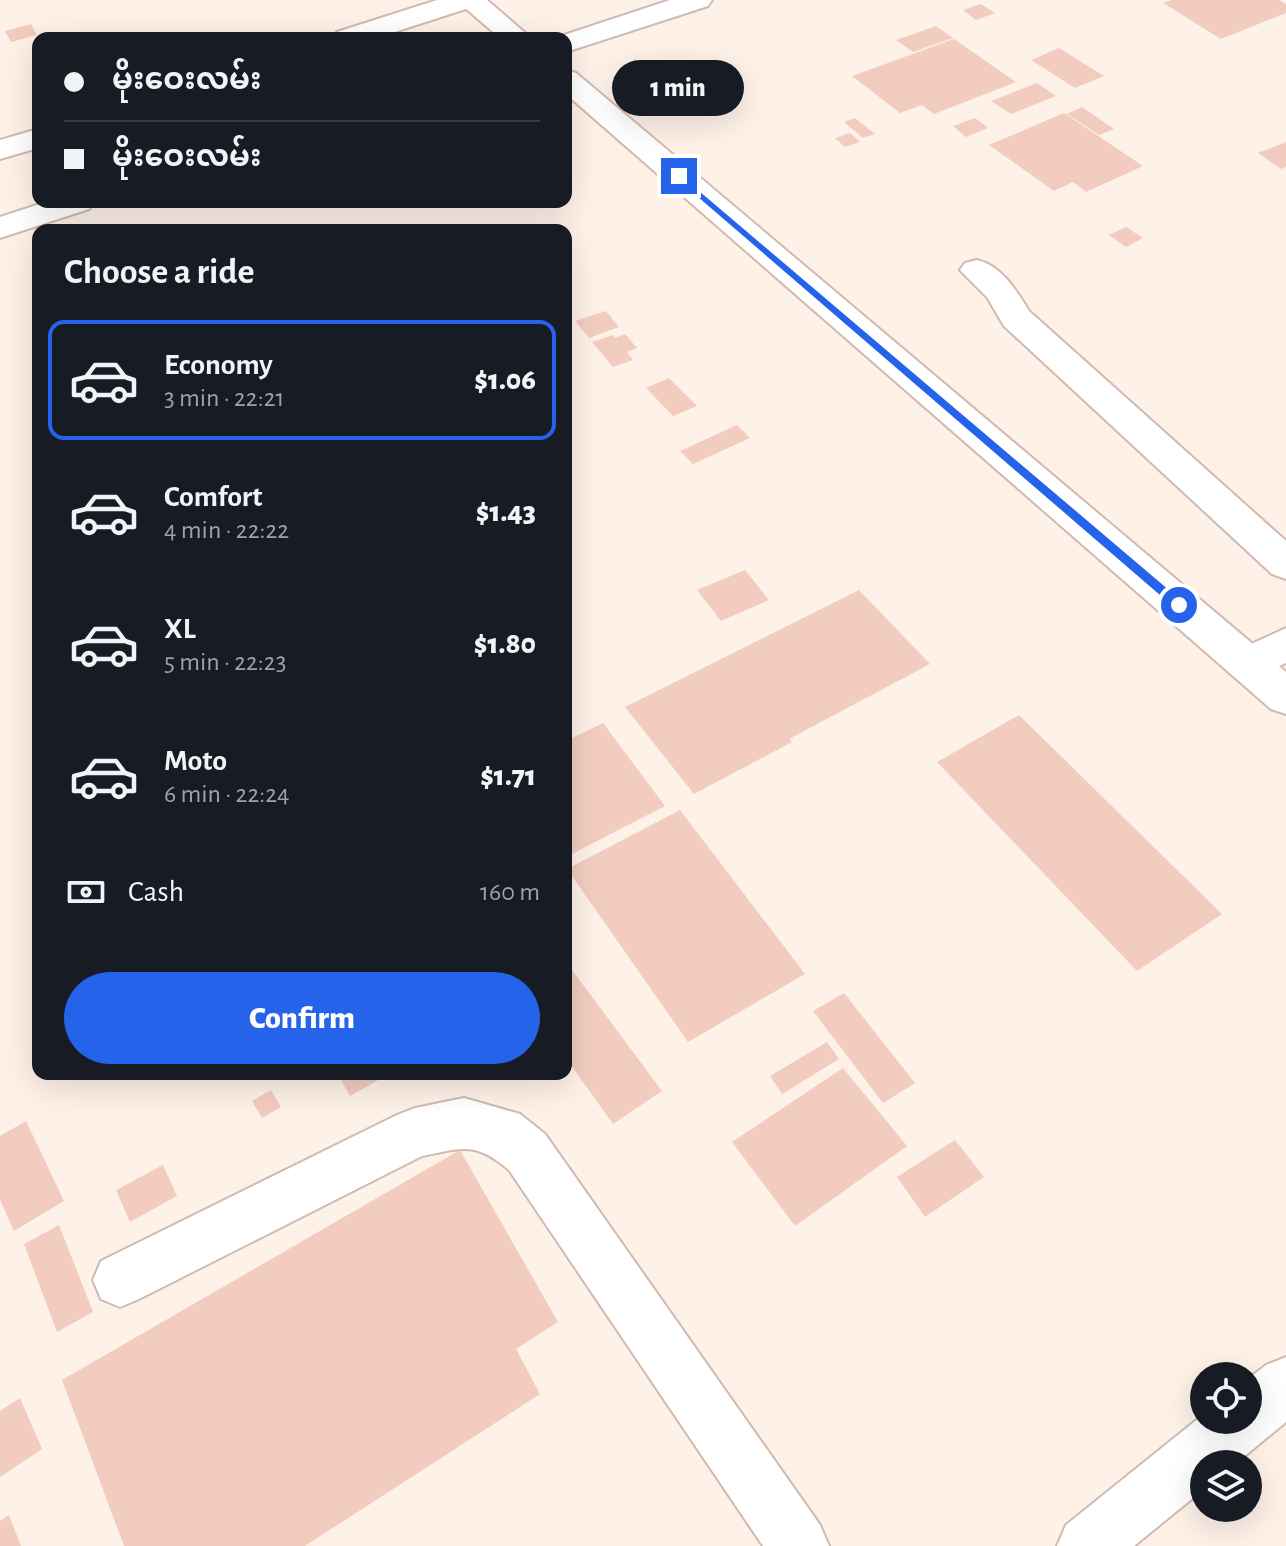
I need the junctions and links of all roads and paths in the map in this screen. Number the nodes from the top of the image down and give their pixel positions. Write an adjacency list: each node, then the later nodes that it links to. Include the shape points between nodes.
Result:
1 (467, 0): 3 (street); 4 (street)
2 (698, 0): 5 (street)
3 (366, 32)
4 (509, 32)
5 (572, 41)
6 (572, 84): 14 (street)
7 (32, 140): 8 (street)
8 (0, 150)
9 (60, 208): 10 (street)
10 (0, 228)
11 (977, 270): 12 (street, via 1000,291 1016,318)
12 (1286, 564)
13 (1286, 644): 14 (street)
14 (1247, 664): 15 (street)
15 (1286, 697)
16 (120, 1280): 20 (street, via 415,1133 464,1123 502,1131 527,1152)
17 (1286, 1385): 18 (street)
18 (1262, 1405)
19 (1226, 1434): 21 (street)
20 (799, 1546)
21 (1087, 1546)

